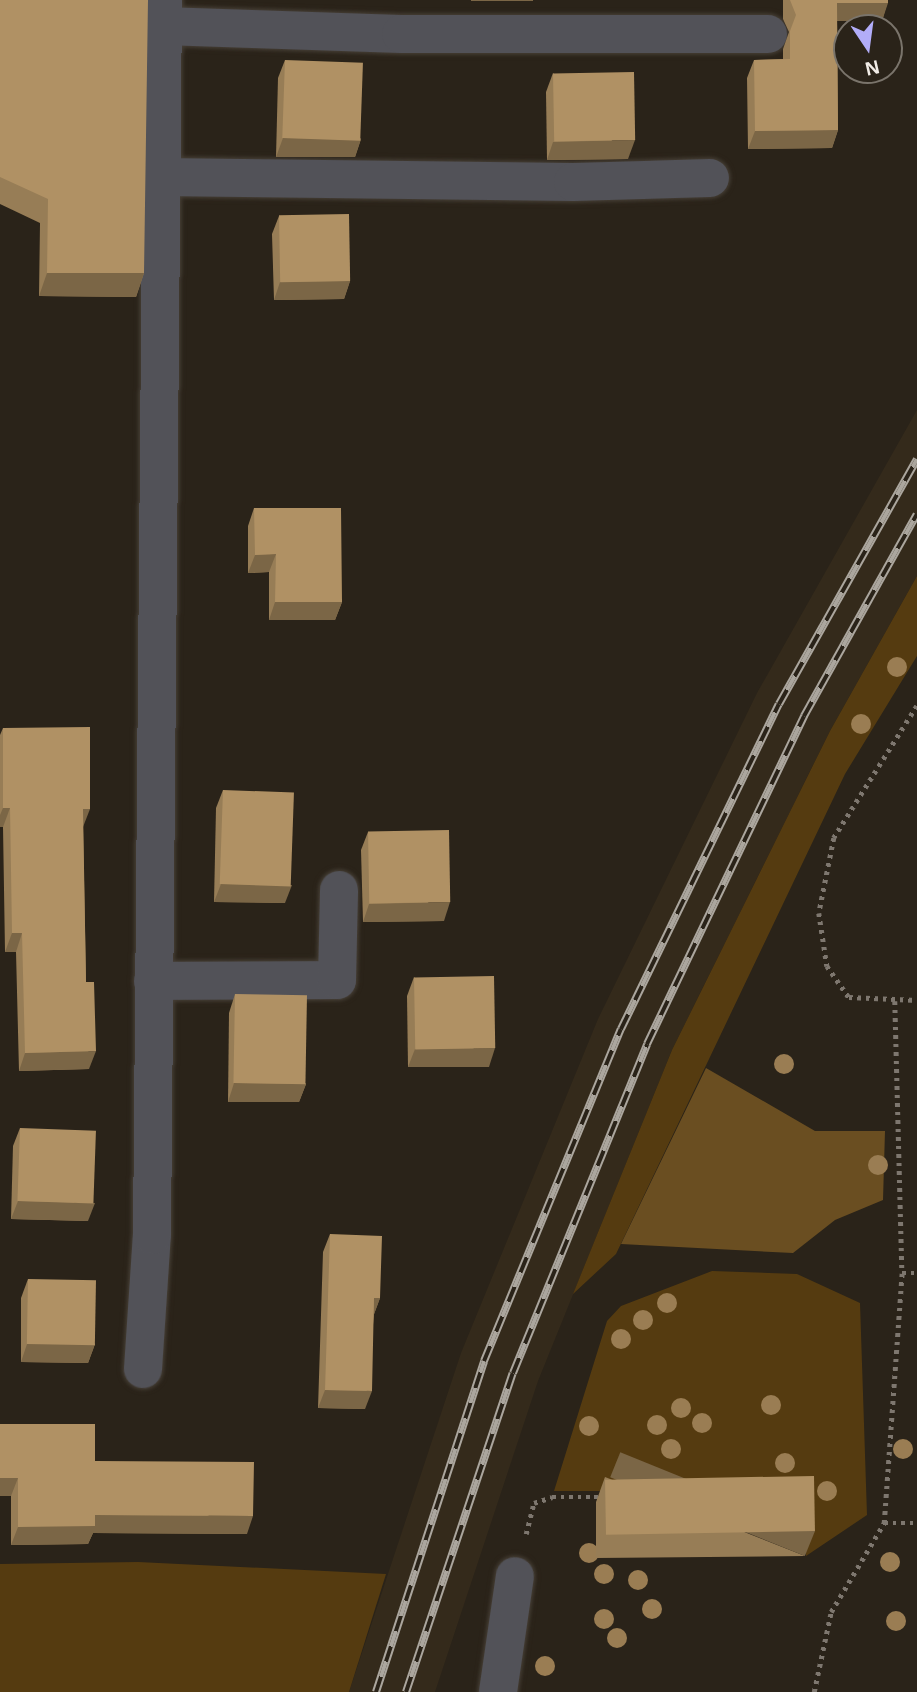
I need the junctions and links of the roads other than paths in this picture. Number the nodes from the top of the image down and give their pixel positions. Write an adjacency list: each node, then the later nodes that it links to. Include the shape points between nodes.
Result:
1 (163, 13): 2 (street, via 401,34); 3 (street)
2 (768, 34)
3 (160, 177): 4 (street, via 573,182); 6 (street)
4 (710, 178)
5 (339, 890): 6 (street, via 337,980)
6 (153, 981): 7 (street, via 152,1235)
7 (143, 1369)
8 (515, 1576): 9 (street)
9 (498, 1692)

